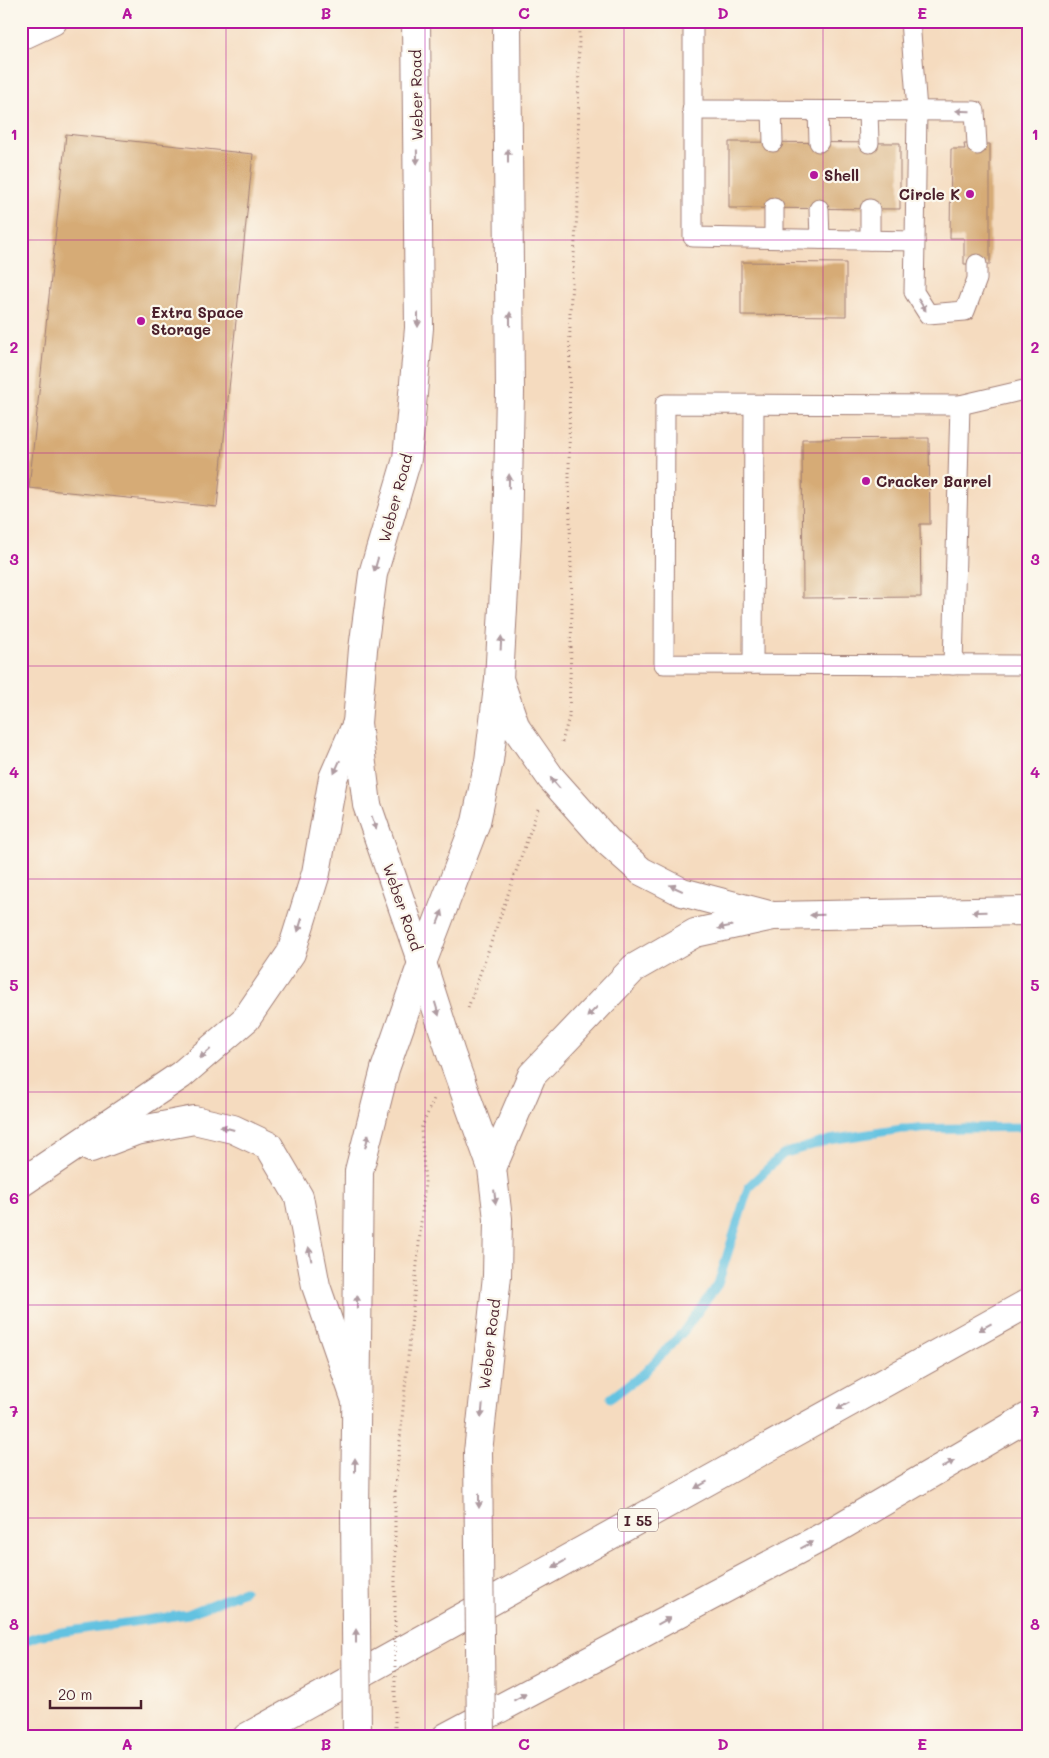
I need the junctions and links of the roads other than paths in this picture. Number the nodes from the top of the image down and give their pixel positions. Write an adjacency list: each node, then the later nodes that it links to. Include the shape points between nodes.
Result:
1 (53, 21): 6 (main road)
2 (416, 21): 31 (main road, Weber Road, one-way to 31, via 419,328 407,459 373,574 362,649)
3 (507, 21): 30 (main road, Weber Road, one-way to 3, via 507,537 510,392)
4 (693, 21): 7 (lane)
5 (910, 21): 9 (lane)
6 (21, 36)
7 (692, 110): 8 (lane); 19 (lane, via 693,237)
8 (772, 110): 10 (lane); 12 (lane)
9 (916, 110): 11 (lane); 15 (lane, one-way to 9, via 975,111); 22 (lane)
10 (818, 111): 11 (lane); 13 (lane)
11 (868, 111): 14 (lane)
12 (773, 142)
13 (818, 142)
14 (869, 143)
15 (977, 145)
16 (774, 208): 19 (lane)
17 (819, 209): 20 (lane)
18 (870, 209): 21 (lane)
19 (774, 238): 20 (lane)
20 (820, 239): 21 (lane)
21 (870, 240): 22 (lane)
22 (915, 241): 23 (lane, one-way to 23, via 914,292 928,314 965,311 977,279)
23 (977, 264)
24 (1028, 389): 26 (lane)
25 (754, 405): 26 (lane); 27 (lane); 27 (lane, via 665,404 664,664)
26 (960, 405): 28 (lane)
27 (753, 664): 28 (lane)
28 (953, 664): 29 (lane)
29 (1028, 665)
30 (499, 679): 33 (main road, one-way to 30, via 682,892 641,871 608,842 551,778 516,728); 34 (main road, Weber Road, one-way to 30, via 476,822 489,761)
31 (357, 723): 34 (main road, Weber Road, one-way to 34, via 368,805); 35 (main road, one-way to 35, via 333,778 316,873 291,953 246,1019 181,1074)
32 (1028, 911): 33 (main road, one-way to 33)
33 (773, 916): 36 (main road, one-way to 36, via 695,933 634,968 532,1075)
34 (422, 963): 36 (main road, Weber Road, one-way to 36); 39 (main road, Weber Road, one-way to 34, via 359,1171 385,1070)
35 (49, 1164): 37 (main road); 39 (main road, one-way to 35, via 316,1286 299,1197 269,1146 233,1129 194,1120 136,1131)
36 (492, 1168): 44 (main road, Weber Road, one-way to 44, bridge, via 498,1219 497,1276 478,1452)
37 (21, 1183)
38 (1028, 1303): 41 (main road, I 55, one-way to 41)
39 (356, 1401): 42 (main road, Weber Road, one-way to 39, bridge)
40 (1028, 1418): 43 (main road, one-way to 40, via 826,1535)
41 (247, 1737)
42 (357, 1737)
43 (446, 1737)
44 (481, 1737)

